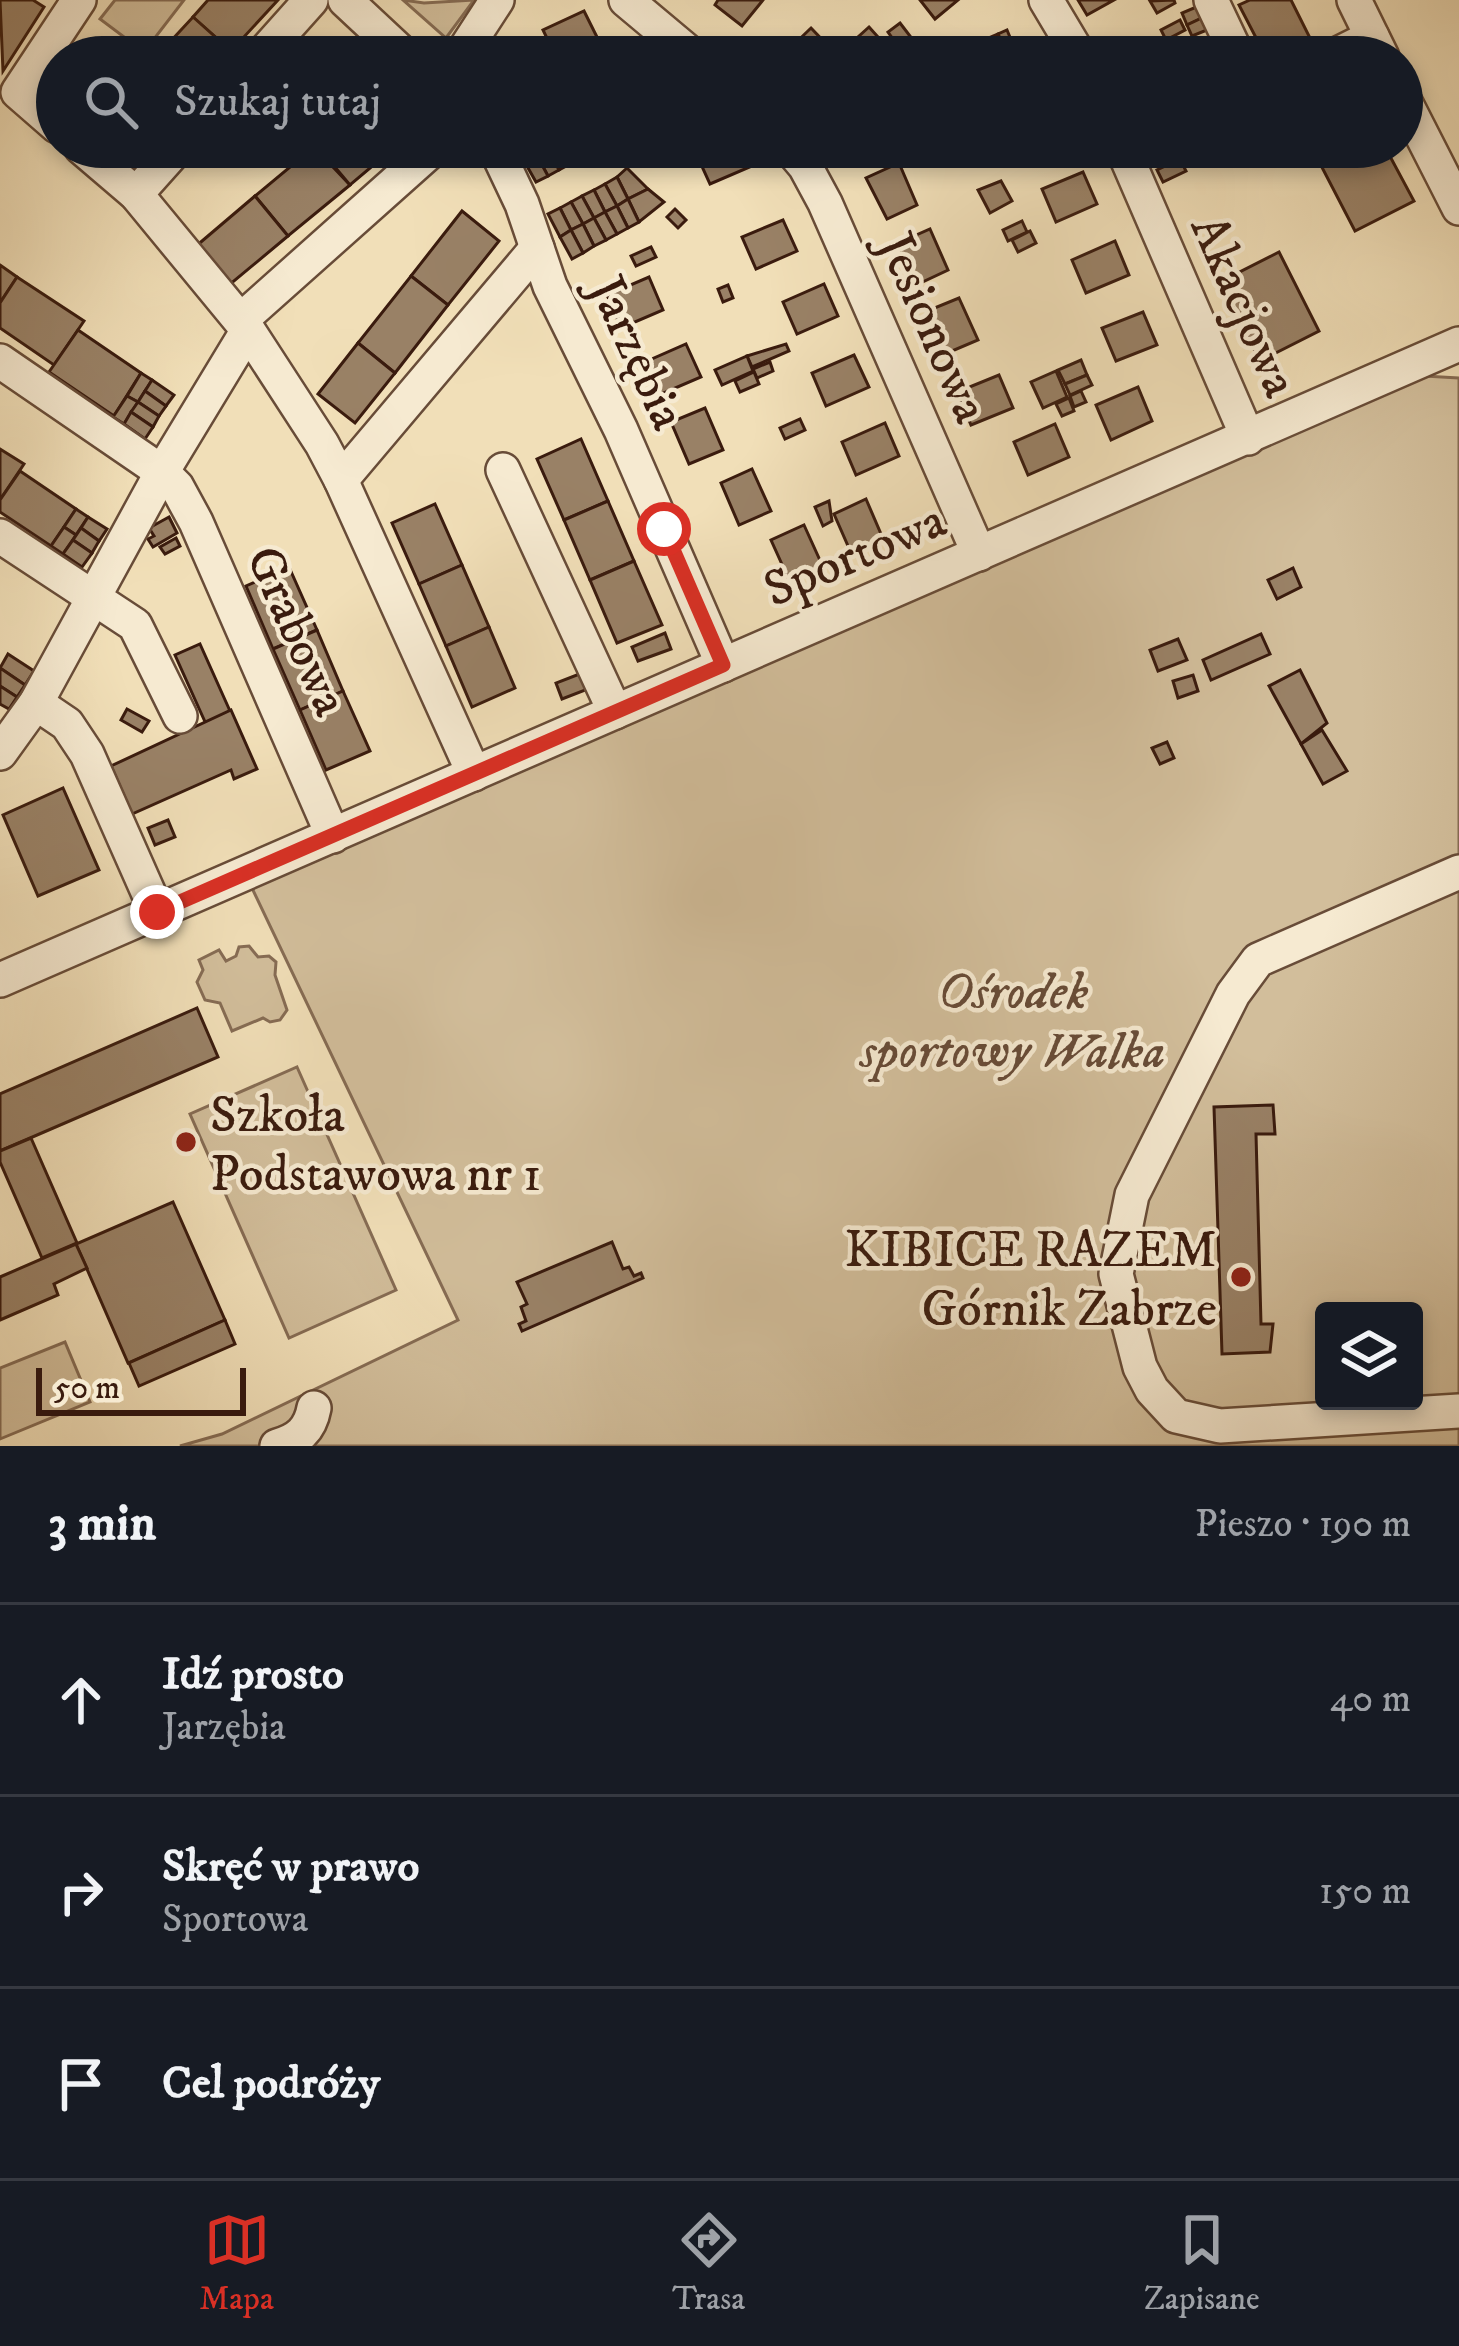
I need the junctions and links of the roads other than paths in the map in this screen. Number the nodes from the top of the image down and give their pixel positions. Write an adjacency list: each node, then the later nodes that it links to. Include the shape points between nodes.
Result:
1 (79, 0): 9 (street)
2 (311, 0): 10 (street)
3 (345, 0): 11 (street)
4 (497, 0): 12 (street)
5 (626, 0): 13 (street)
6 (1046, 0): 14 (street)
7 (1211, 0): 15 (street)
8 (1354, 0): 16 (street)
9 (55, 36)
10 (279, 36)
11 (384, 36)
12 (474, 36)
13 (669, 36)
14 (1068, 36)
15 (1228, 36)
16 (1372, 36)
17 (36, 65): 18 (street, via 18,92)
18 (36, 108)
19 (1423, 137): 27 (street)
20 (106, 168): 26 (street)
21 (159, 168): 26 (street)
22 (413, 168): 29 (street)
23 (504, 168): 28 (street, Jarzębia)
24 (806, 168): 37 (street, Jesionowa)
25 (1131, 168): 32 (street, Akacjowa)
26 (136, 194): 29 (street)
27 (1459, 208)
28 (537, 248): 35 (street, Grabowa); 39 (street, Jarzębia)
29 (245, 325): 34 (street); 35 (street, Grabowa)
30 (1459, 344): 32 (street, Sportowa)
31 (0, 361): 34 (street, Grabowa)
32 (1248, 438): 37 (street, Sportowa)
33 (503, 470): 41 (street)
34 (162, 472): 38 (street); 45 (street, Grabowa, via 196,521)
35 (341, 480): 44 (street, Grabowa)
36 (0, 536): 38 (street)
37 (979, 554): 39 (street, Sportowa)
38 (95, 598): 40 (street); 42 (street, via 147,642)
39 (723, 665): 41 (street, Sportowa)
40 (35, 703): 43 (street); 47 (street, via 68,724 87,754)
41 (615, 712): 44 (street, Sportowa)
42 (180, 716)
43 (4, 736)
44 (474, 774): 45 (street, Sportowa)
45 (333, 836): 47 (street, Sportowa)
46 (1459, 872): 50 (street, via 1258,960 1233,994 1132,1196 1116,1274 1140,1367 1176,1416 1220,1426)
47 (157, 912): 48 (street, Sportowa)
48 (0, 980)
49 (314, 1408): 51 (street, via 295,1441)
50 (1459, 1411)
51 (277, 1446)

